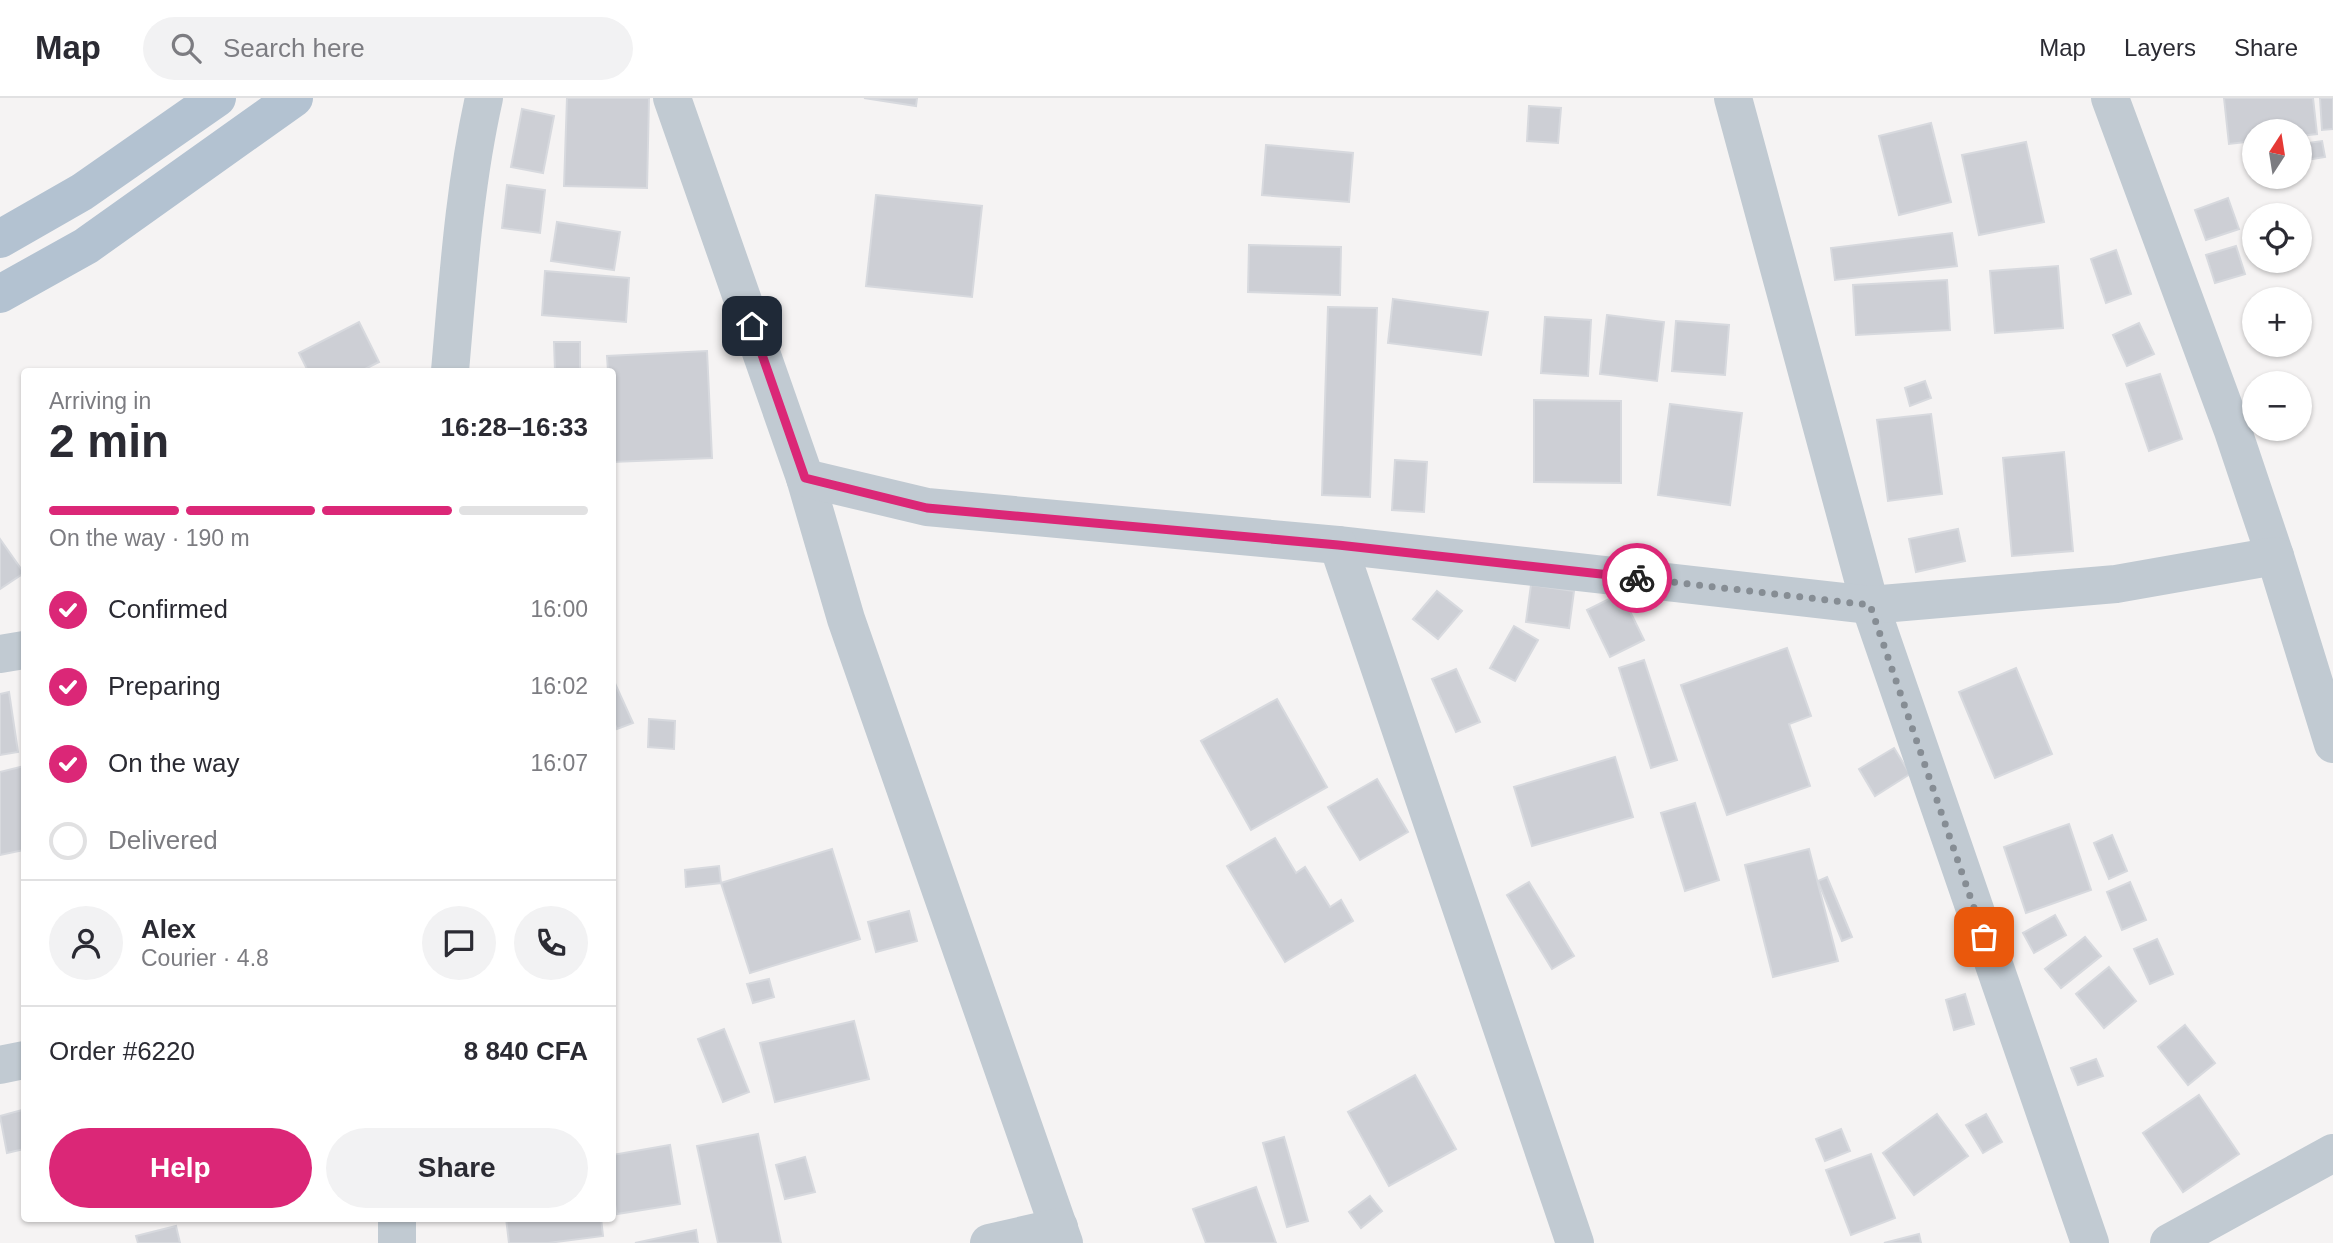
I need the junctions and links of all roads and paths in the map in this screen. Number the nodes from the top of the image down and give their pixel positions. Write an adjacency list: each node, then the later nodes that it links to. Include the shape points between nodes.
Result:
1 (217, 98): 7 (main road, via 82,192)
2 (294, 98): 8 (main road, via 86,246)
3 (484, 98): 9 (street, via 462,240)
4 (672, 98): 10 (street)
5 (1733, 98): 13 (street)
6 (2110, 98): 12 (street)
7 (0, 239)
8 (0, 295)
9 (450, 368)
10 (805, 478): 11 (street, via 927,508); 21 (street, via 846,619)
11 (1338, 545): 13 (street); 24 (street)
12 (2275, 556): 13 (street, via 2116,584); 16 (street)
13 (1870, 605): 25 (street)
14 (21, 650): 15 (street)
15 (0, 654)
16 (2333, 744)
17 (21, 1061): 18 (street)
18 (0, 1065)
19 (2333, 1153): 26 (street)
20 (397, 1222): 22 (street)
21 (1061, 1235): 23 (street)
22 (397, 1243)
23 (989, 1243)
24 (1575, 1243)
25 (2090, 1243)
26 (2169, 1243)

